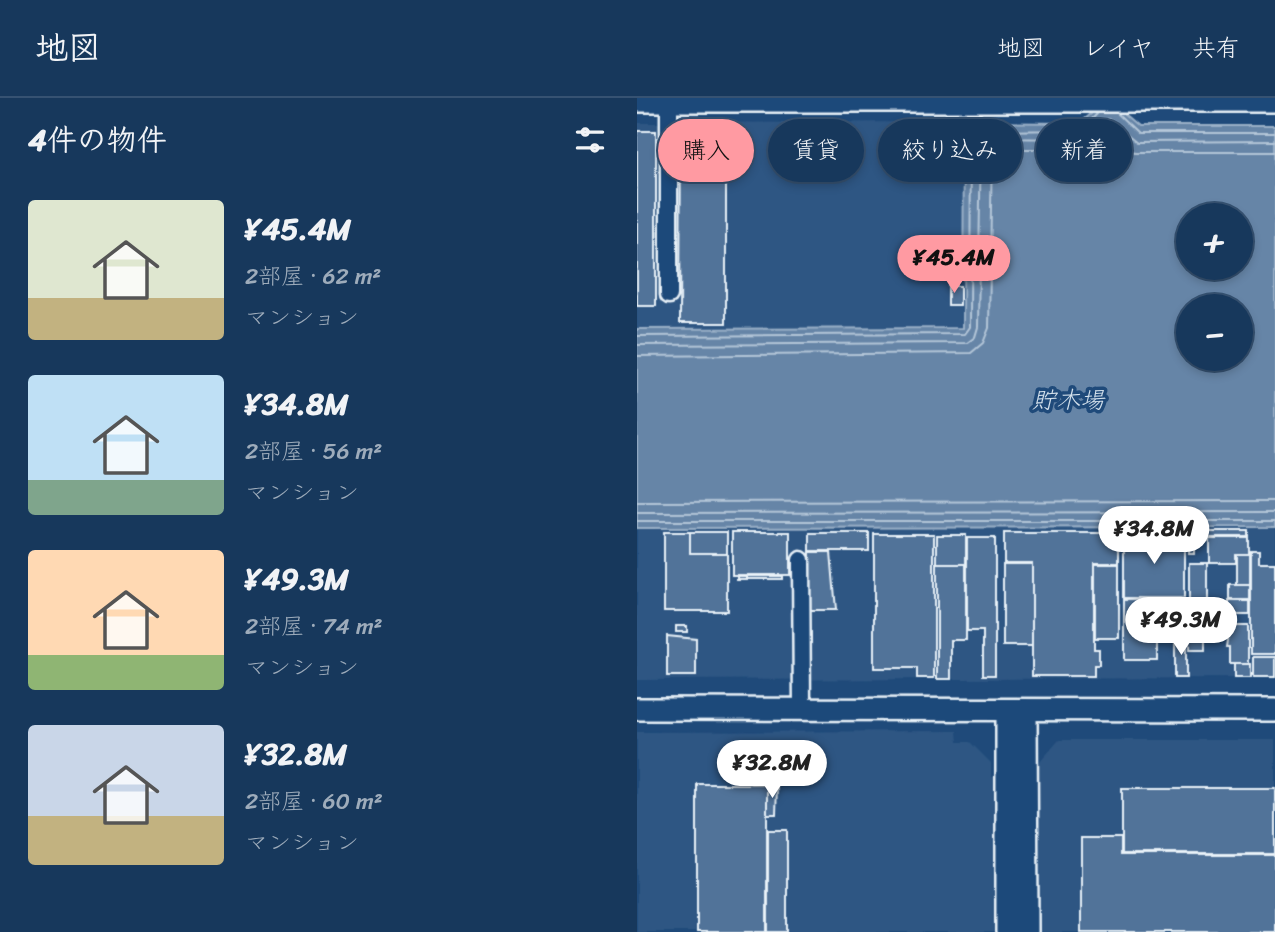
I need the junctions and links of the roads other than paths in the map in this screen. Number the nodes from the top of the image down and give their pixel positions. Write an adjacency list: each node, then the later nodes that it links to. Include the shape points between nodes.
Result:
1 (669, 100): 2 (street); 3 (street); 4 (street)
2 (1275, 101)
3 (637, 102)
4 (669, 295)
5 (801, 560): 7 (street)
6 (637, 709): 7 (street)
7 (802, 709): 8 (street)
8 (1017, 710): 9 (street); 10 (street); 11 (street)
9 (1275, 710)
10 (1007, 932)
11 (1027, 932)

